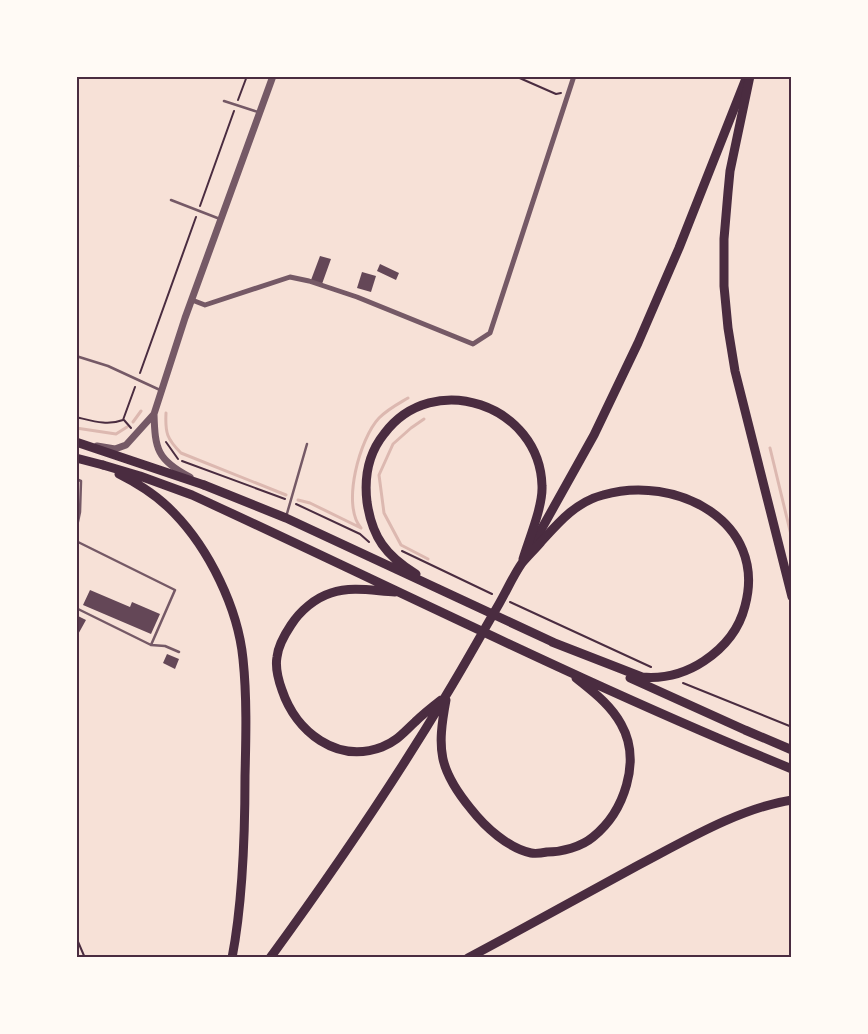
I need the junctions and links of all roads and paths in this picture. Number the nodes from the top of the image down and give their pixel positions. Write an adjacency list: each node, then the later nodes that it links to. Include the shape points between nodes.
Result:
1 (247, 76): 8 (path)
2 (273, 76): 9 (street)
3 (515, 76): 6 (path, via 556,94)
4 (574, 76): 6 (street)
5 (748, 76): 37 (main road, via 638,343 594,435); 40 (main road, via 730,171 724,286 735,371)
6 (568, 91): 15 (street, via 490,333 473,344 357,297 290,277 205,305)
7 (224, 101): 8 (lane)
8 (236, 106): 9 (lane); 13 (path)
9 (260, 112): 14 (street)
10 (76, 165): 11 (lane)
11 (76, 173)
12 (171, 200): 13 (lane)
13 (198, 211): 14 (lane); 17 (path)
14 (221, 220): 15 (street)
15 (192, 300): 18 (street)
16 (76, 356): 17 (lane)
17 (137, 380): 18 (lane); 21 (path)
18 (162, 391): 19 (street)
19 (154, 414): 24 (street, via 126,445 115,448); 29 (street, via 158,450 166,462)
20 (76, 417): 21 (path, via 100,423)
21 (123, 420): 22 (path)
22 (134, 432)
23 (164, 439): 30 (path, via 179,460)
24 (79, 443): 29 (main road)
25 (306, 444): 32 (lane)
26 (76, 458): 27 (main road)
27 (103, 466): 38 (main road, via 192,495); 57 (main road, via 152,493 174,513 202,547 235,619 243,658 246,734 245,824)
28 (76, 479): 33 (lane, via 82,481)
29 (204, 484): 32 (main road)
30 (287, 500)
31 (295, 504): 35 (path)
32 (286, 518): 42 (main road)
33 (76, 531)
34 (76, 541): 45 (lane, via 175,590)
35 (372, 542)
36 (394, 548): 39 (path)
37 (522, 563): 42 (main road, via 542,488 536,456 521,431 499,413 462,400 424,404 398,418 379,440 368,467 366,491 374,531 392,558); 44 (main road, via 579,505 601,495 632,490 668,492 706,508 728,526 743,553 749,583 743,614 717,652 693,667 669,676 642,677); 50 (main road)
38 (402, 593): 48 (main road); 50 (main road, via 349,589 322,596 304,609 288,630 277,656 277,676 284,697 294,718 324,743 341,750 364,751 396,741)
39 (499, 597)
40 (792, 597)
41 (508, 601): 47 (path)
42 (468, 604): 44 (main road)
43 (76, 608): 45 (lane)
44 (552, 642): 52 (main road)
45 (151, 645): 46 (lane)
46 (179, 652)
47 (652, 667)
48 (568, 671): 50 (main road, via 608,705 622,725 628,744 628,780 616,811 593,838 556,852 532,853 505,841 482,823 461,797 443,762 441,748 440,729); 53 (main road)
49 (680, 680): 51 (path)
50 (447, 695): 58 (main road, via 398,776)
51 (792, 727)
52 (792, 750)
53 (792, 768)
54 (792, 800): 59 (main road, via 743,812)
55 (76, 937): 56 (path)
56 (84, 958)
57 (232, 958)
58 (270, 958)
59 (468, 958)

